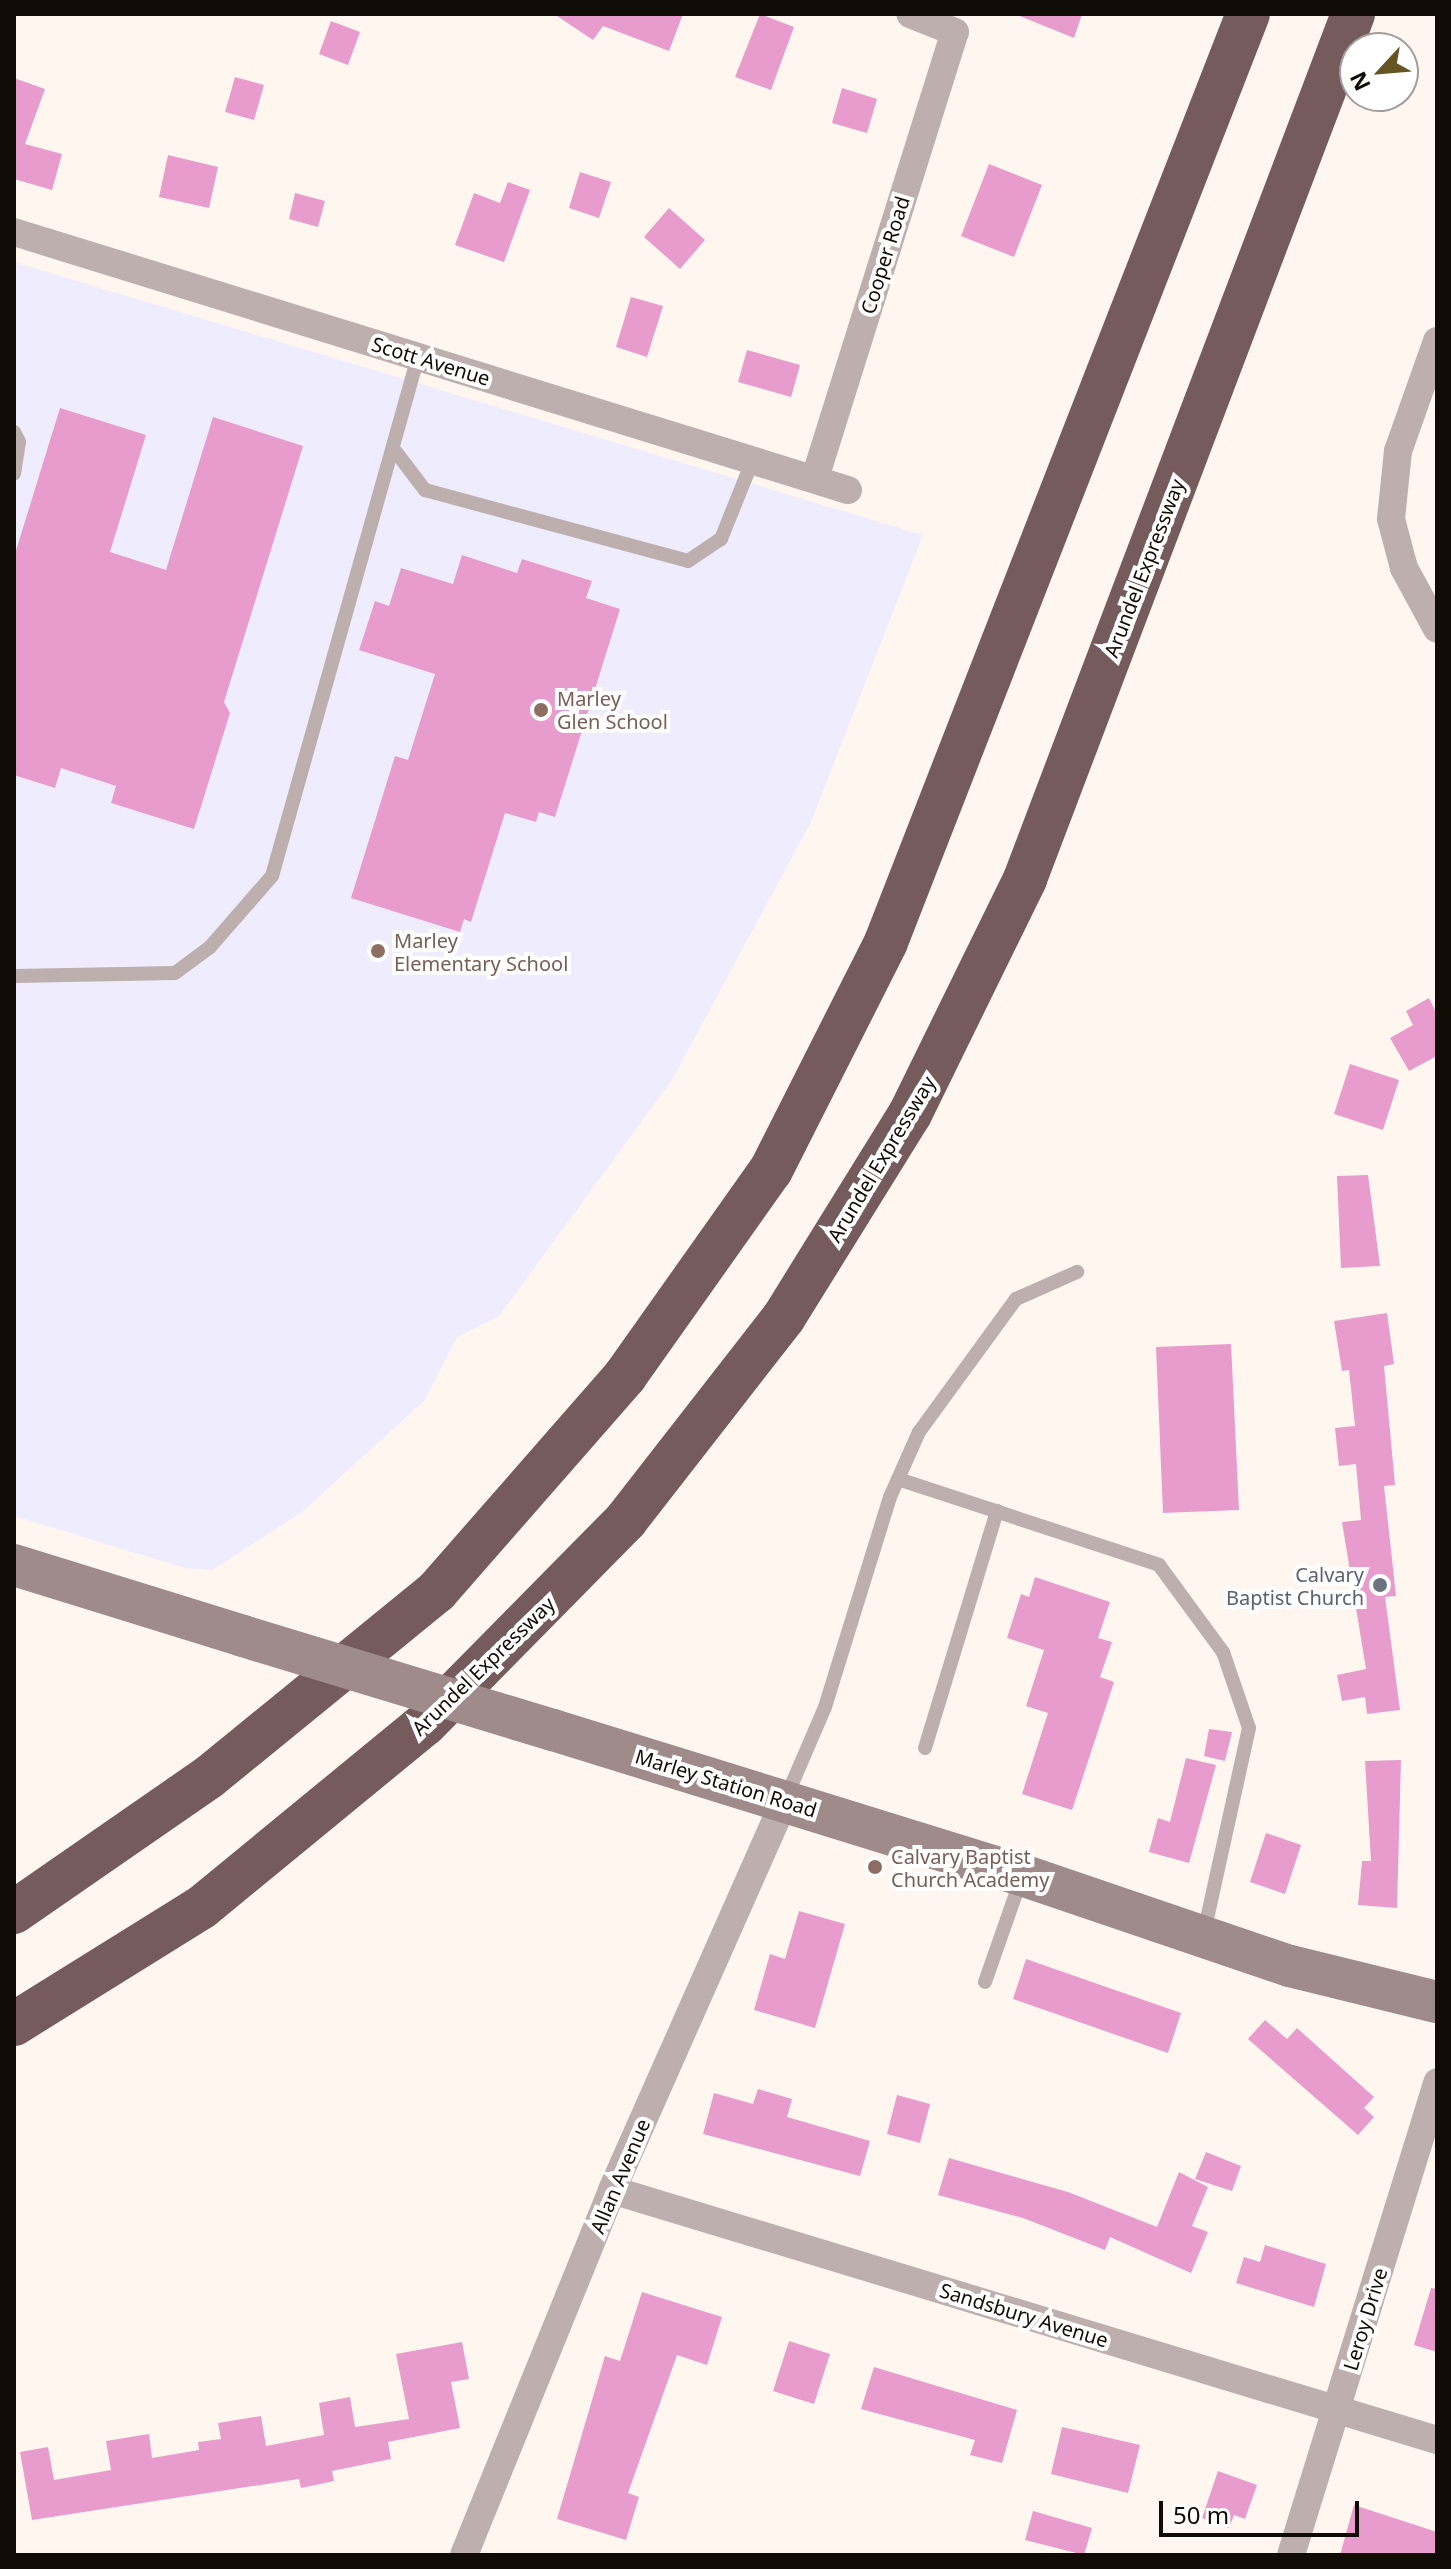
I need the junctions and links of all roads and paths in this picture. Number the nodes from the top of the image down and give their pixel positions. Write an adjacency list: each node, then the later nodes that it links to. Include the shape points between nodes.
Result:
1 (910, 14): 11 (street, Cooper Road, via 955,32)
2 (1248, 14): 22 (highway, via 886,942 771,1170 625,1376 437,1591 209,1777)
3 (1353, 14): 26 (highway, Arundel Expressway, via 1025,879 910,1114 784,1317 626,1520 425,1724 202,1907)
4 (14, 232): 6 (street, Scott Avenue)
5 (1437, 341): 13 (street, via 1398,451 1391,519 1404,568)
6 (418, 357): 8 (lane); 9 (street, Scott Avenue)
7 (14, 432): 10 (lane, via 19,442)
8 (396, 452): 9 (lane, via 425,490 688,561 721,539); 14 (lane, via 272,876 210,947 175,973)
9 (754, 457): 11 (street, Scott Avenue)
10 (14, 474)
11 (815, 478): 12 (street, Scott Avenue)
12 (848, 490)
13 (1437, 629)
14 (14, 976)
15 (1077, 1272): 16 (lane, via 1016,1299 919,1432)
16 (898, 1479): 17 (lane); 20 (lane, via 825,1707)
17 (997, 1511): 19 (lane); 23 (lane, via 1159,1565 1223,1652 1249,1728)
18 (14, 1565): 20 (main road, Marley Station Road, bridge)
19 (925, 1748)
20 (785, 1800): 21 (main road, Marley Station Road); 28 (street, Allan Avenue)
21 (1022, 1875): 23 (main road, Marley Station Road); 24 (lane)
22 (14, 1912)
23 (1203, 1937): 25 (main road, Marley Station Road, via 1339,1980)
24 (985, 1982)
25 (1437, 2002)
26 (14, 2024)
27 (1437, 2082): 29 (street, Leroy Drive)
28 (612, 2190): 29 (street, Sandsbury Avenue); 31 (street, Allan Avenue)
29 (1337, 2410): 30 (street, Sandsbury Avenue); 32 (street, Leroy Drive)
30 (1437, 2440)
31 (464, 2555)
32 (1291, 2555)

